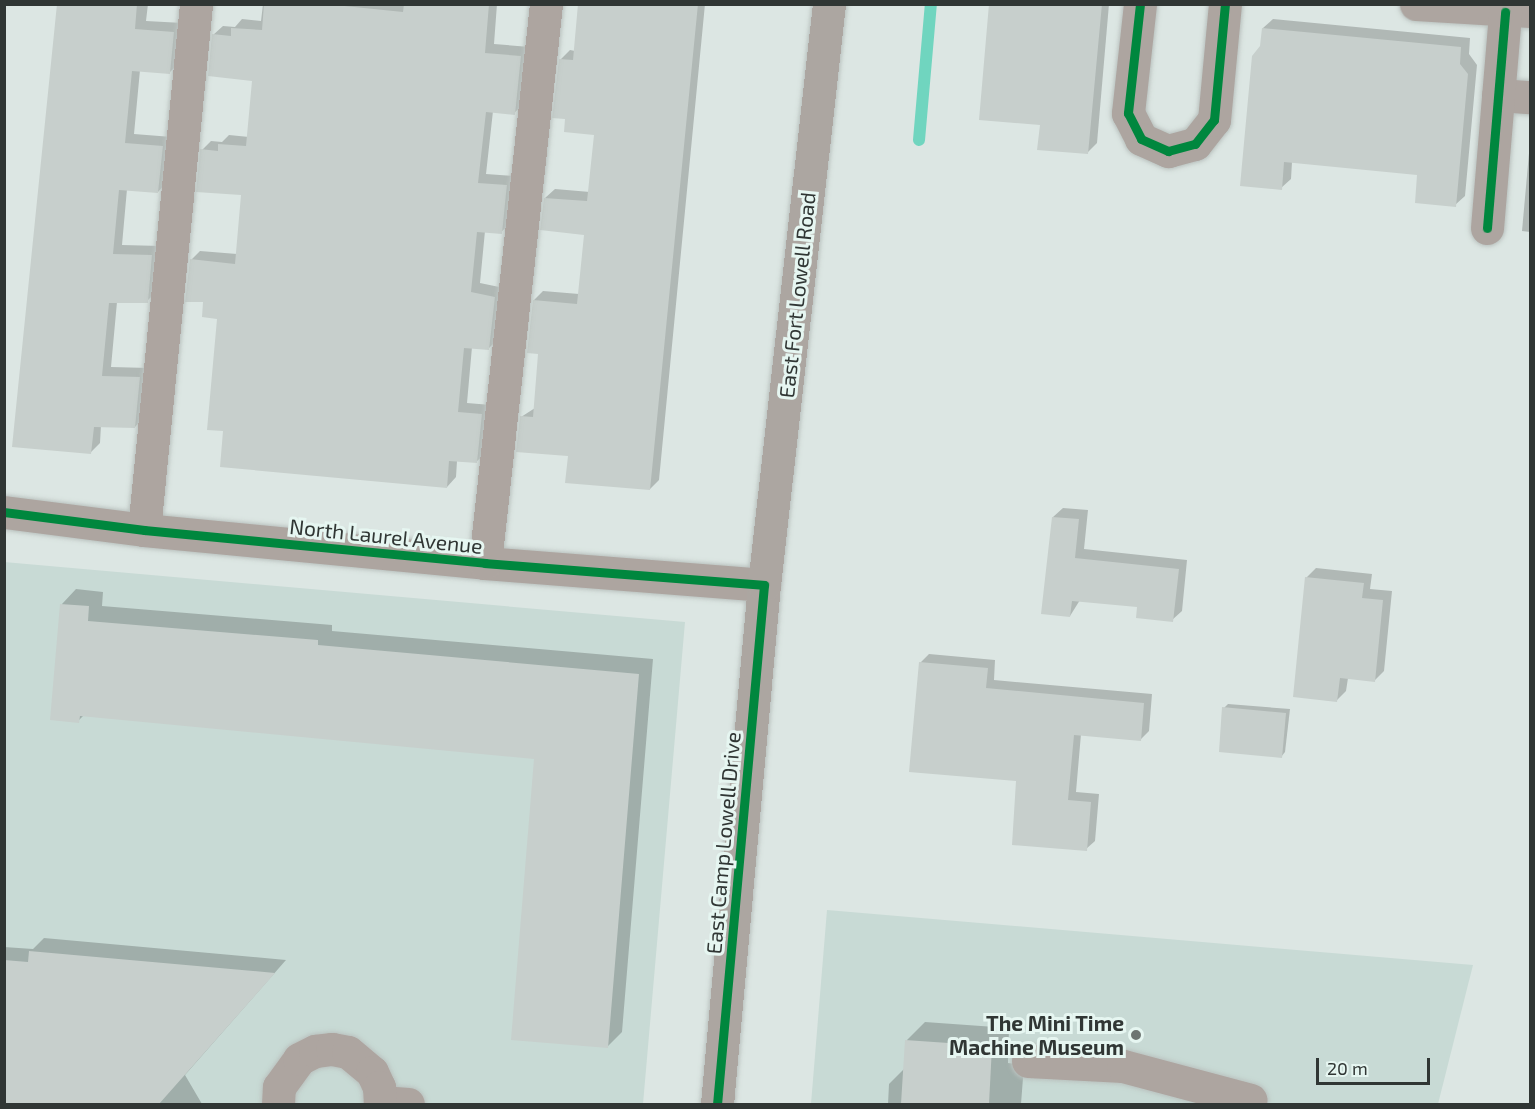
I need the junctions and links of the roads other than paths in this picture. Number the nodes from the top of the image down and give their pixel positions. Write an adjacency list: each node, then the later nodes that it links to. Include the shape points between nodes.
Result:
1 (196, 4): 12 (street)
2 (546, 4): 13 (street)
3 (829, 4): 14 (main road, East Fort Lowell Road)
4 (1140, 4): 5 (street, via 1128,113 1141,139 1168,151 1196,144 1214,120)
5 (1225, 4)
6 (1416, 4): 7 (street)
7 (1518, 12): 8 (street)
8 (1498, 95): 9 (street); 10 (street)
9 (1530, 98)
10 (1487, 228)
11 (4, 512): 12 (street, North Laurel Avenue)
12 (144, 530): 13 (street, North Laurel Avenue)
13 (485, 563): 14 (street, North Laurel Avenue)
14 (764, 585): 19 (main road, East Camp Lowell Drive)
15 (1028, 1061): 16 (street, via 1123,1066)
16 (1251, 1100)
17 (278, 1104): 18 (street, via 279,1087 299,1059 315,1051 332,1049 362,1060)
18 (390, 1104)
19 (717, 1104)

